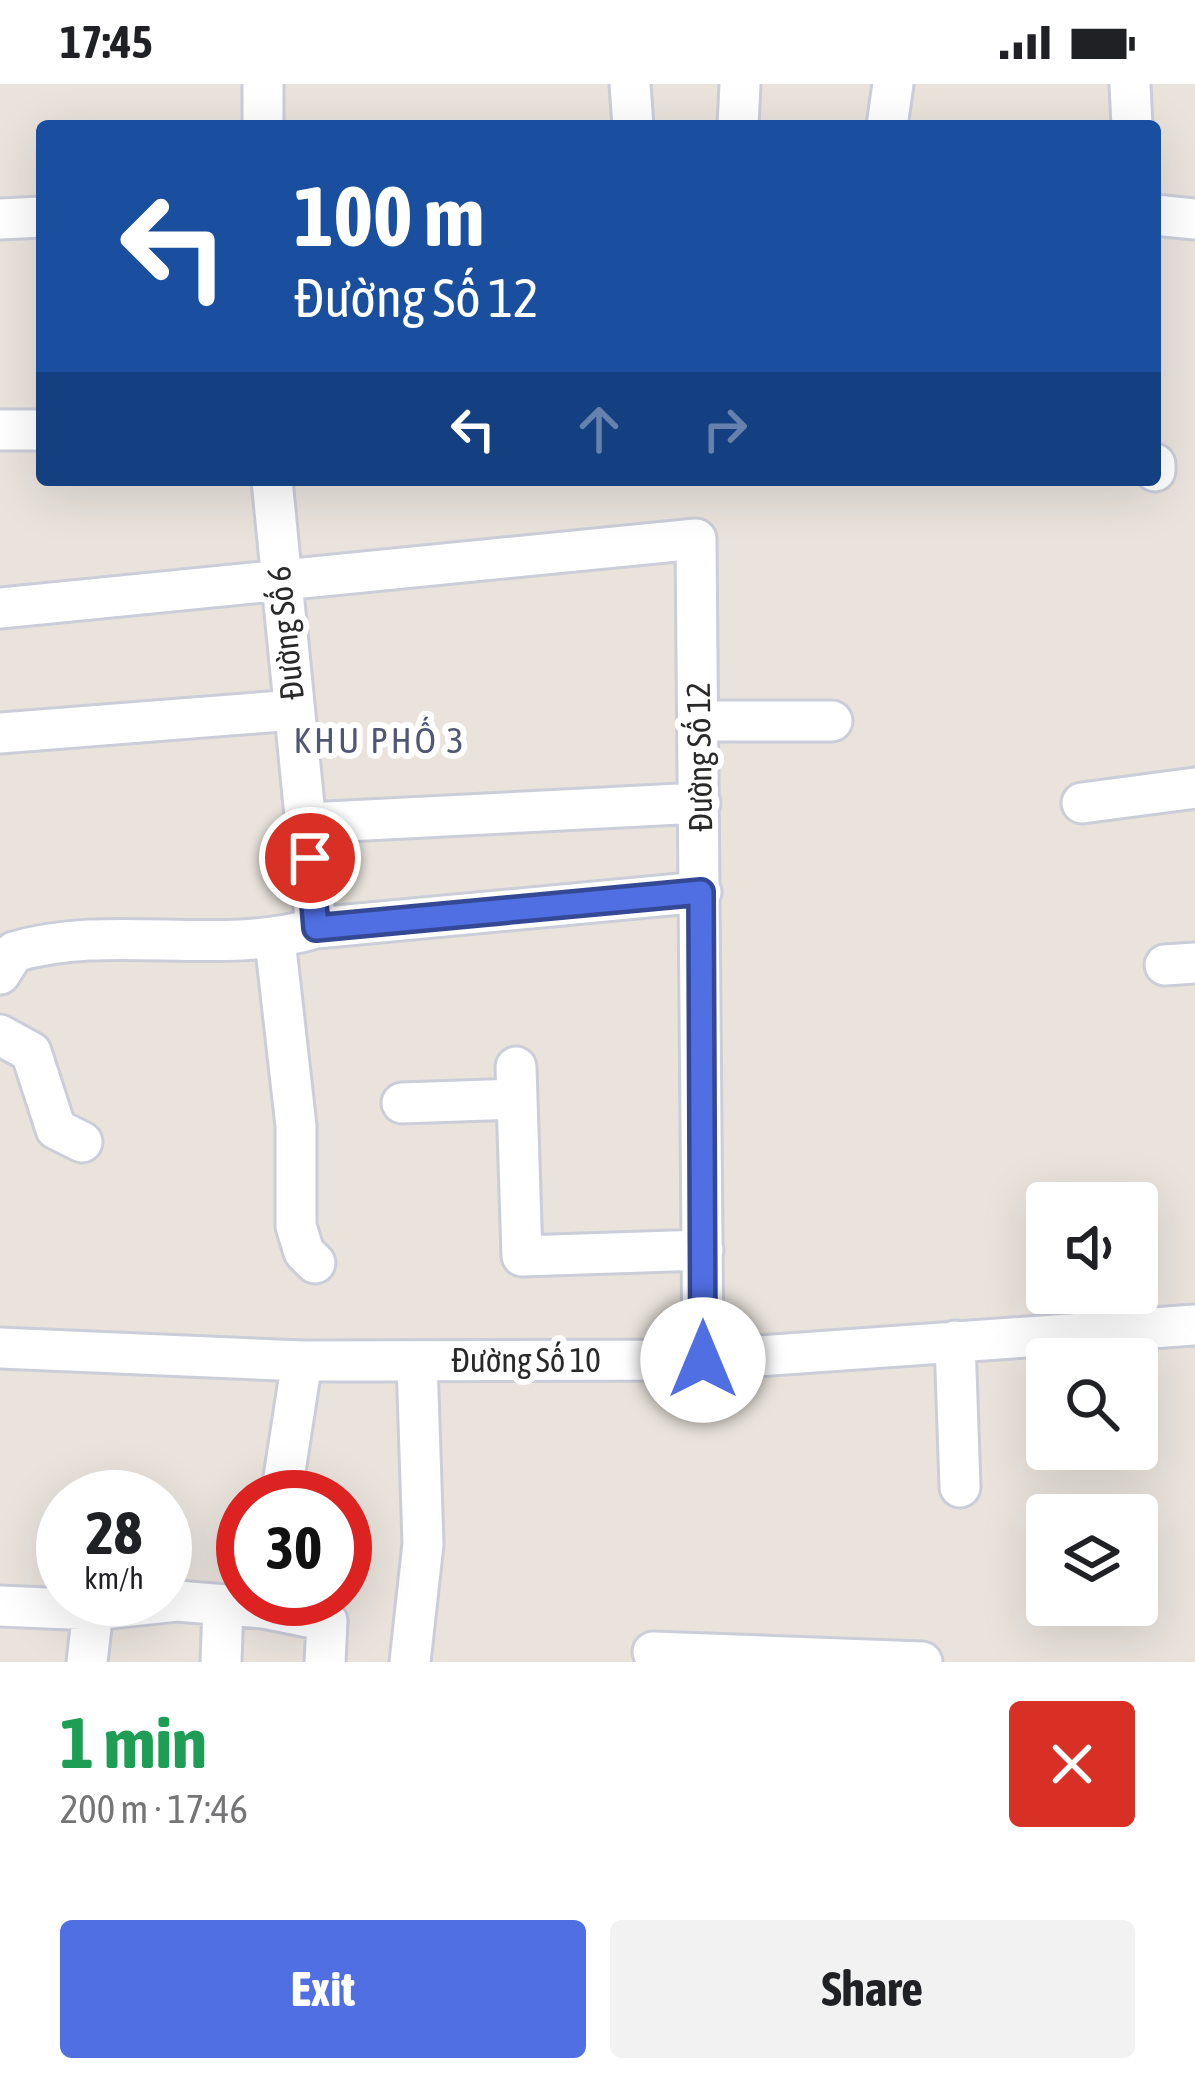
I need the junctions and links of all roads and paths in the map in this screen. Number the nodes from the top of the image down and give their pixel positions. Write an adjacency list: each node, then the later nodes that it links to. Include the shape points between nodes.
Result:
1 (263, 84): 6 (street)
2 (630, 84): 7 (street)
3 (740, 84): 8 (street)
4 (893, 84): 9 (street)
5 (1130, 84): 10 (street)
6 (263, 120)
7 (633, 120)
8 (738, 120)
9 (888, 120)
10 (1132, 120)
11 (1161, 215): 13 (street)
12 (36, 217): 14 (street)
13 (1195, 218)
14 (0, 219)
15 (0, 430): 16 (street)
16 (36, 430)
17 (272, 486): 18 (street, Đường Số 6)
18 (278, 578): 19 (street); 20 (street, Đường Số 6); 21 (street, Đường Số 12, via 695,539)
19 (0, 608)
20 (294, 710): 23 (street); 27 (street, Đường Số 6)
21 (699, 722): 22 (street); 25 (street, Đường Số 12)
22 (832, 722)
23 (0, 733)
24 (1195, 788): 26 (street)
25 (700, 802): 27 (street); 28 (street, Đường Số 12)
26 (1082, 803)
27 (307, 823): 29 (street, Đường Số 6)
28 (701, 892): 29 (street); 35 (street, Đường Số 12)
29 (316, 928): 30 (street)
30 (275, 940): 31 (street, via 60,939 14,952); 36 (street, via 296,1126 296,1226)
31 (0, 974)
32 (0, 1035): 34 (street, via 31,1052 56,1129)
33 (402, 1103): 35 (street, via 517,1083 521,1256)
34 (82, 1142)
35 (703, 1250): 40 (street, Đường Số 12)
36 (315, 1263)
37 (1195, 1325): 38 (street, Đường Số 10)
38 (955, 1341): 40 (street, Đường Số 10); 44 (street)
39 (0, 1348): 41 (street, Đường Số 10)
40 (703, 1360): 42 (street, Đường Số 10)
41 (302, 1361): 42 (street, Đường Số 10); 43 (street)
42 (417, 1361): 54 (street, via 423,1544)
43 (285, 1470)
44 (960, 1487)
45 (0, 1606): 46 (street)
46 (36, 1608)
47 (91, 1626): 51 (street)
48 (222, 1626): 52 (street)
49 (327, 1626): 53 (street)
50 (653, 1643): 55 (street)
51 (87, 1662)
52 (221, 1662)
53 (325, 1662)
54 (410, 1662)
55 (922, 1662)

